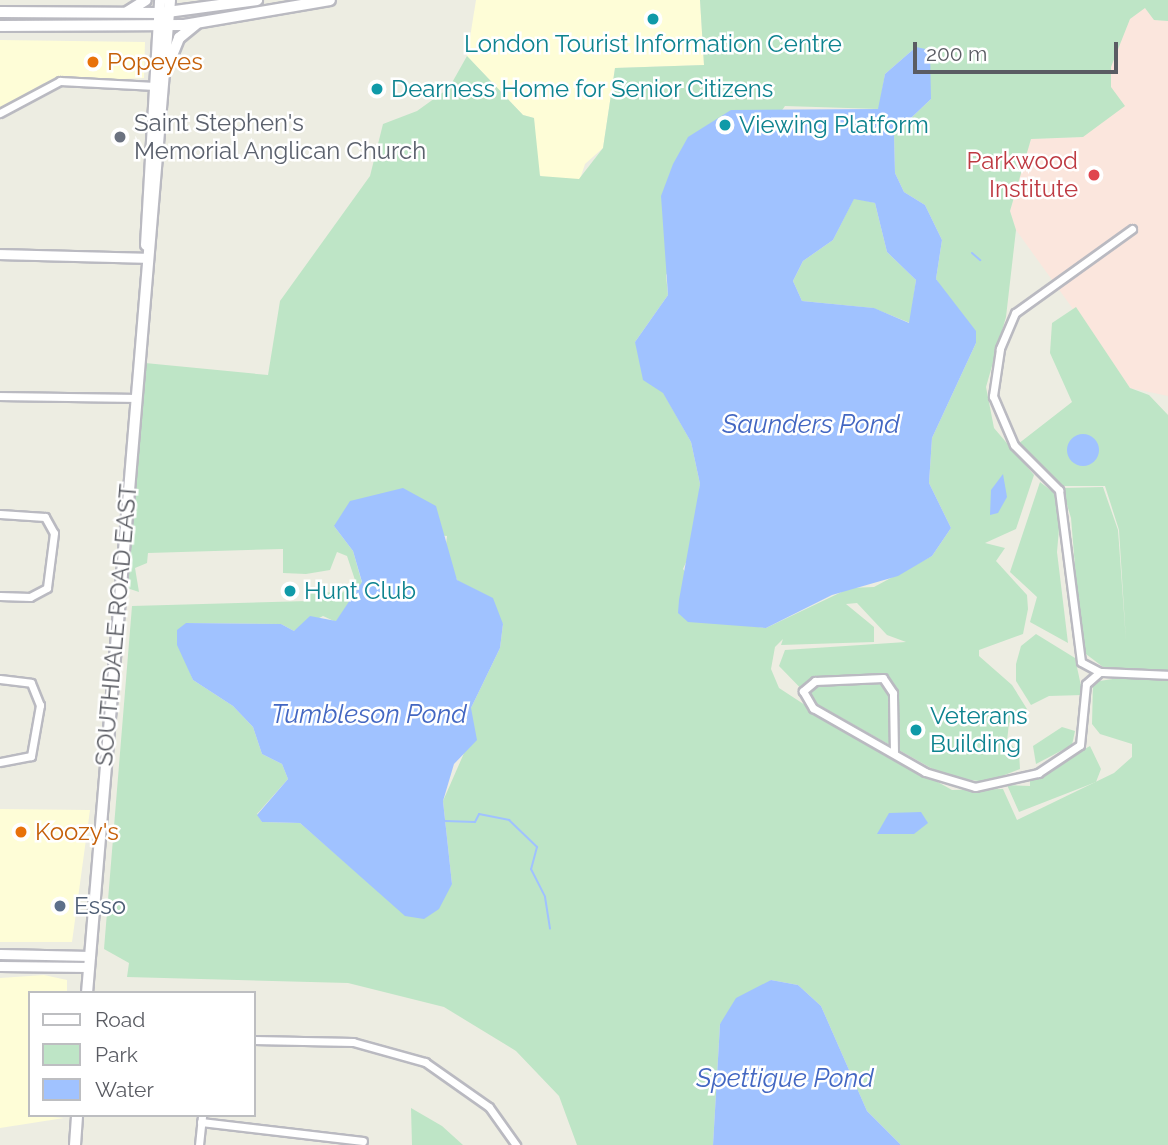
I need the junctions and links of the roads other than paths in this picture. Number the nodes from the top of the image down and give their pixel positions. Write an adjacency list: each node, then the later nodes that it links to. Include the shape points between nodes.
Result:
1 (146, 0): 9 (main road)
2 (160, 0): 10 (main road, SOUTHDALE ROAD EAST)
3 (170, 0): 10 (main road, SOUTHDALE ROAD EAST)
4 (184, 0): 7 (main road)
5 (257, 0): 7 (main road)
6 (330, 0): 11 (main road)
7 (196, 7): 10 (main road)
8 (0, 12): 9 (main road)
9 (125, 13): 10 (main road)
10 (165, 13): 13 (main road, SOUTHDALE ROAD EAST)
11 (199, 22): 13 (main road); 14 (main road, via 179,38)
12 (0, 26): 13 (main road)
13 (164, 26): 14 (main road, SOUTHDALE ROAD EAST); 15 (main road, SOUTHDALE ROAD EAST)
14 (167, 68): 19 (main road, SOUTHDALE ROAD EAST)
15 (155, 86): 16 (street, via 60,81); 19 (main road, SOUTHDALE ROAD EAST)
16 (0, 113)
17 (1132, 229): 24 (street, via 1015,313 993,386 1005,431 1059,490 1074,641 1081,662)
18 (0, 254): 19 (street)
19 (148, 258): 21 (main road, SOUTHDALE ROAD EAST)
20 (0, 396): 21 (street)
21 (135, 398): 30 (main road, SOUTHDALE ROAD EAST)
22 (0, 514): 23 (street, via 45,517 54,533 47,588 30,597)
23 (0, 596)
24 (1100, 672): 25 (street); 27 (street, via 1086,684 1080,745 1019,780 951,784)
25 (1168, 675)
26 (0, 679): 28 (street, via 31,683 40,705 32,756)
27 (894, 753): 27 (street, via 813,708 803,691 815,681 883,678 893,693)
28 (0, 762)
29 (0, 954): 30 (street)
30 (89, 961): 31 (street); 32 (main road, SOUTHDALE ROAD EAST)
31 (0, 966)
32 (87, 991)
33 (256, 1040): 39 (street, via 353,1042 425,1062 489,1107)
34 (77, 1117): 37 (main road)
35 (202, 1119): 36 (street); 38 (street)
36 (363, 1141)
37 (75, 1145)
38 (199, 1145)
39 (516, 1145)

